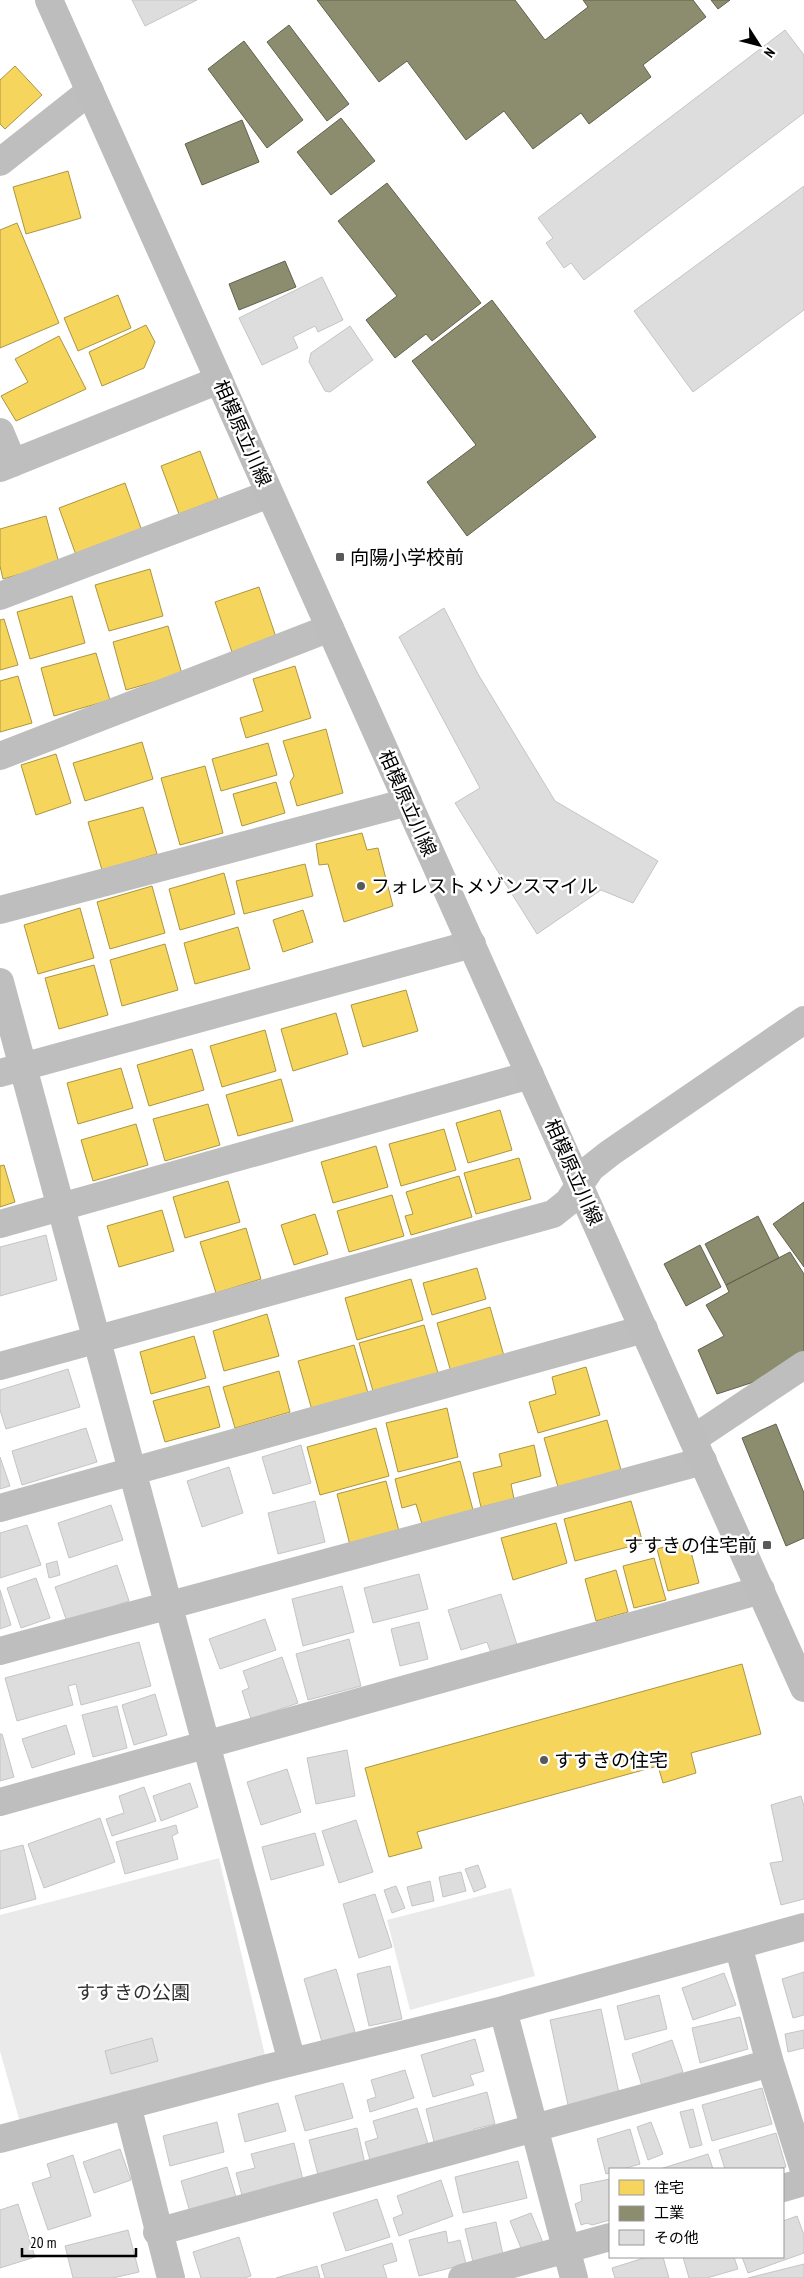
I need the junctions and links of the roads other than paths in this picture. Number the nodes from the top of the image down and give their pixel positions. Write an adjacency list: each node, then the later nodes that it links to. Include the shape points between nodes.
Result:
1 (49, 0): 2 (main road, 相模原立川線)
2 (90, 91): 3 (street); 4 (main road, 相模原立川線)
3 (0, 162)
4 (219, 380): 6 (street); 7 (main road, 相模原立川線)
5 (0, 432): 6 (street)
6 (7, 466)
7 (270, 494): 8 (street); 9 (main road, 相模原立川線)
8 (0, 596)
9 (330, 628): 10 (street); 11 (main road, 相模原立川線)
10 (0, 756)
11 (408, 802): 12 (street); 13 (main road, 相模原立川線)
12 (0, 910)
13 (472, 944): 16 (street); 17 (main road, 相模原立川線)
14 (0, 982): 16 (street)
15 (804, 1020): 18 (street, via 610,1153 591,1168)
16 (11, 1069): 19 (street)
17 (530, 1075): 18 (main road, 相模原立川線); 19 (street)
18 (580, 1184): 21 (main road, 相模原立川線); 22 (street, via 568,1202 553,1214)
19 (60, 1207): 20 (street); 22 (street)
20 (0, 1224)
21 (644, 1329): 25 (main road, 相模原立川線); 26 (street)
22 (96, 1340): 24 (street); 26 (street)
23 (804, 1365): 25 (street)
24 (0, 1366)
25 (698, 1450): 28 (main road, 相模原立川線); 29 (street)
26 (132, 1471): 27 (street); 29 (street)
27 (0, 1508)
28 (761, 1590): 31 (main road, 相模原立川線); 32 (street)
29 (168, 1606): 30 (street); 32 (street)
30 (0, 1651)
31 (804, 1688)
32 (206, 1746): 33 (street); 37 (street)
33 (0, 1802)
34 (804, 1927): 35 (street)
35 (738, 1945): 36 (street); 38 (street)
36 (503, 2010): 37 (street); 40 (street)
37 (292, 2062): 39 (street)
38 (770, 2063): 40 (street); 42 (street)
39 (127, 2105): 41 (street); 45 (street)
40 (533, 2129): 45 (street); 47 (street)
41 (0, 2139)
42 (804, 2170)
43 (804, 2182): 44 (street)
44 (784, 2188)
45 (158, 2232): 48 (street)
46 (609, 2237): 47 (street)
47 (566, 2250): 49 (street); 50 (street)
48 (171, 2278)
49 (462, 2278)
50 (574, 2278)

